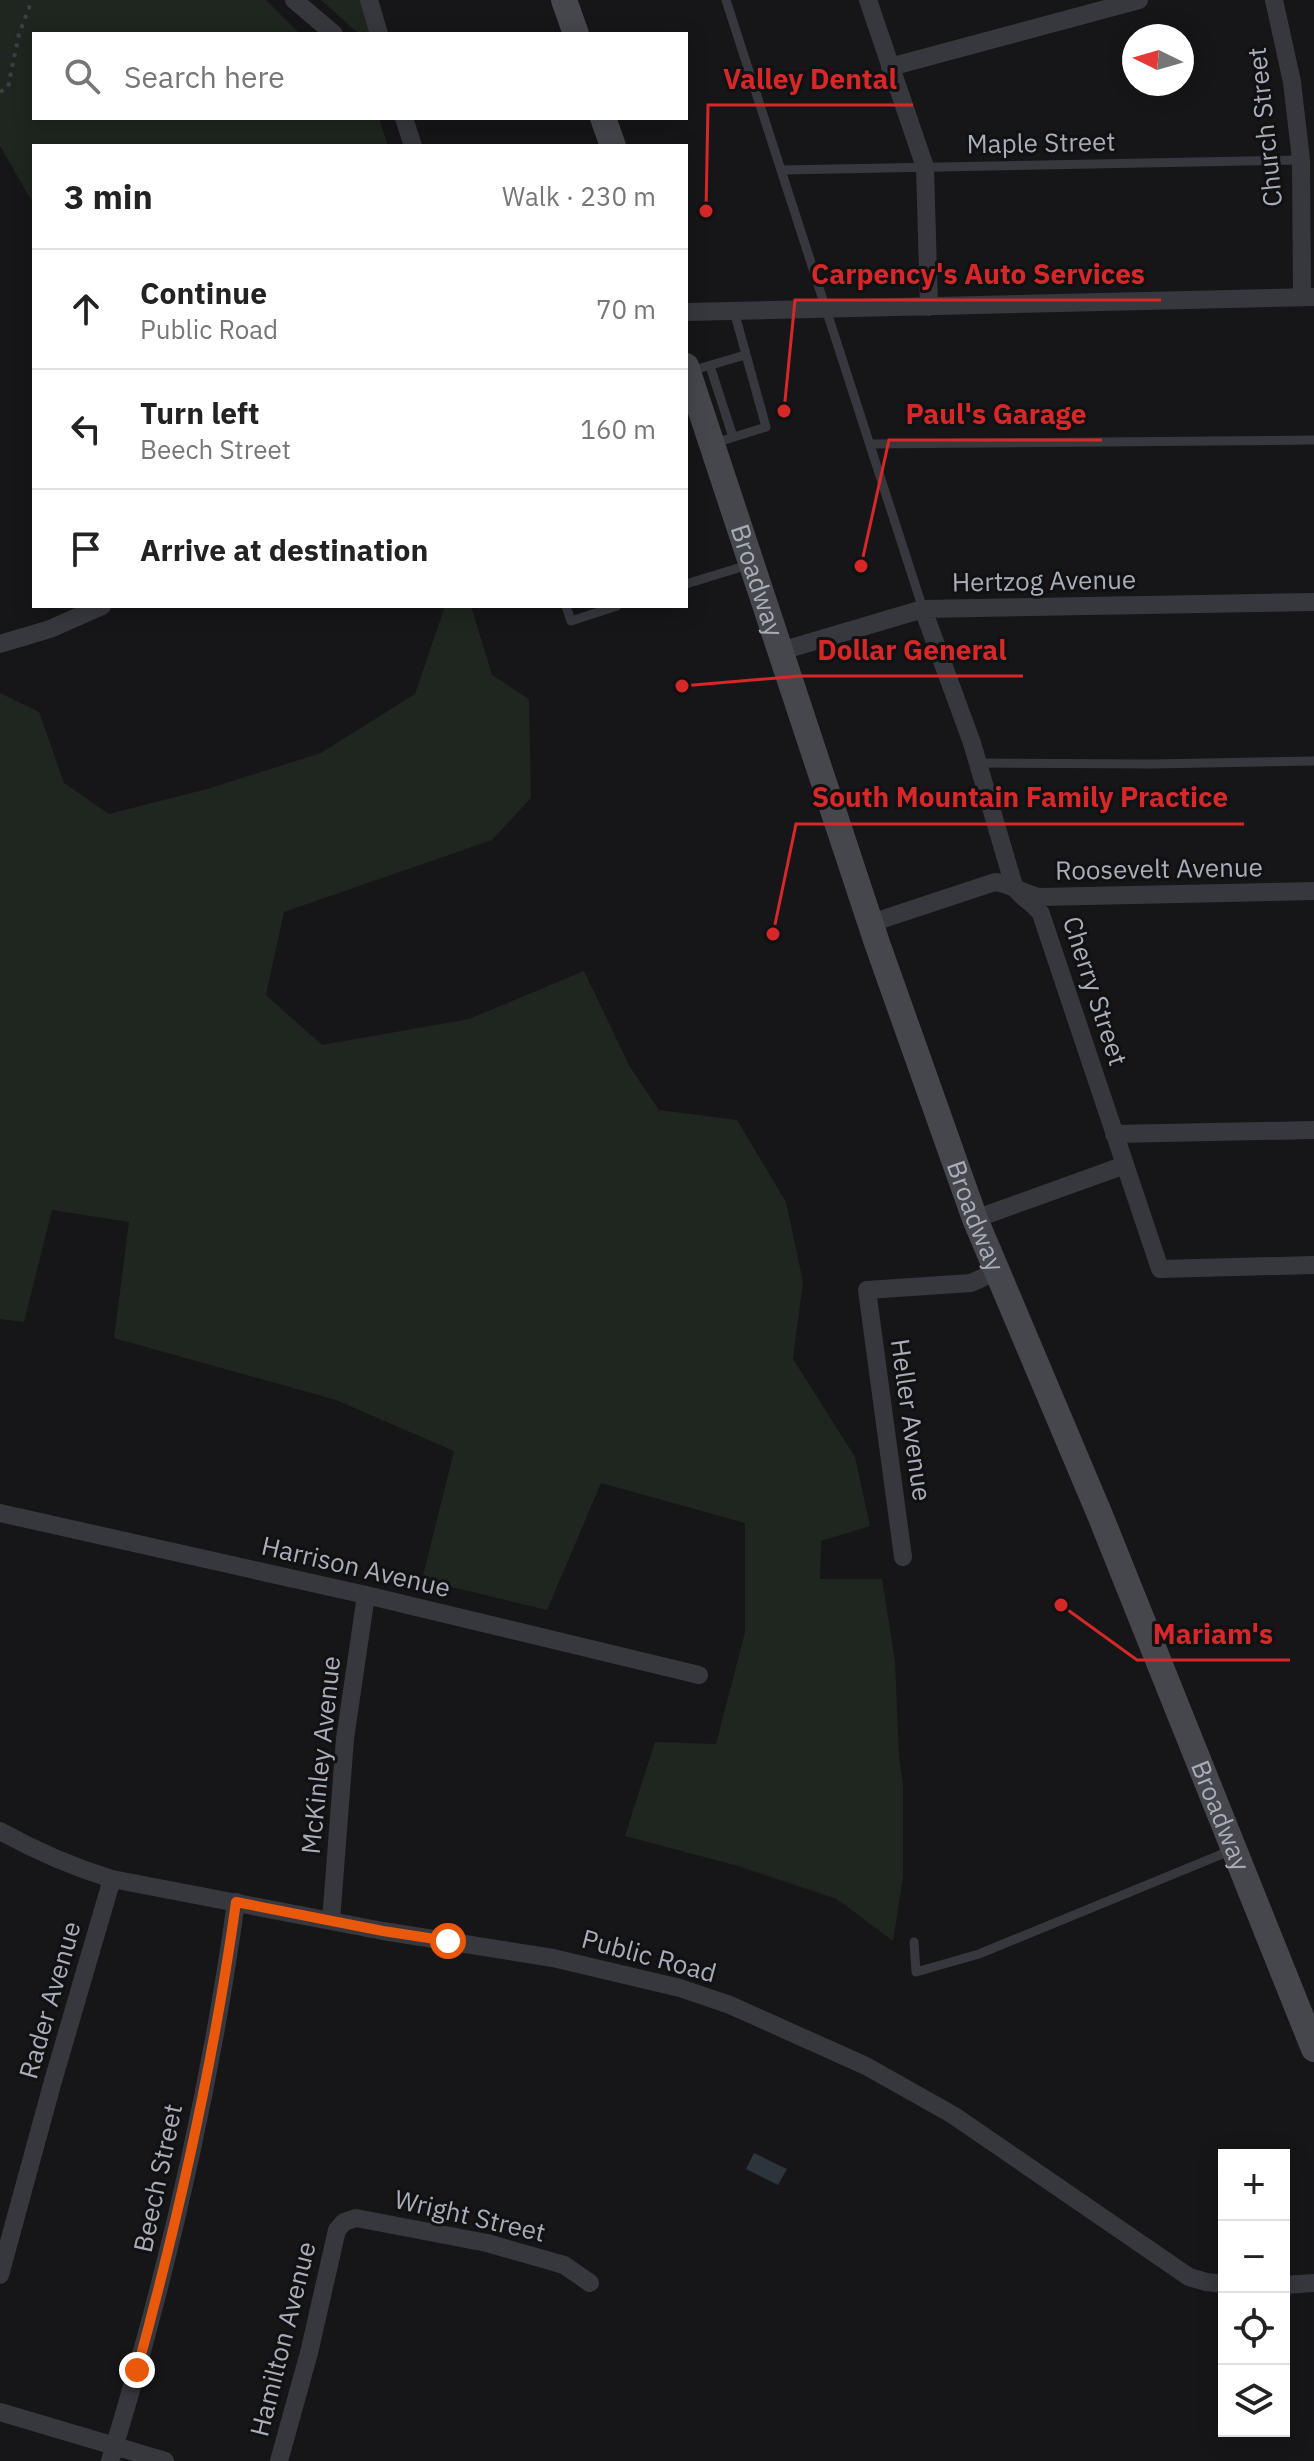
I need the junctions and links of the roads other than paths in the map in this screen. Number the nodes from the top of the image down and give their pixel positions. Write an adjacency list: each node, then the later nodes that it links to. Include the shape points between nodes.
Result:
1 (294, 0): 8 (street)
2 (369, 0): 9 (street)
3 (564, 0): 10 (main road)
4 (726, 0): 18 (lane, Cherry Street)
5 (868, 0): 11 (street)
6 (1139, 0): 11 (street)
7 (1274, 0): 16 (street, Church Street, via 1292,82)
8 (332, 32)
9 (378, 32)
10 (575, 32)
11 (890, 67): 17 (street)
12 (405, 120): 14 (street)
13 (604, 120): 15 (main road)
14 (412, 144)
15 (612, 144)
16 (1301, 160): 17 (lane, Maple Street); 19 (street, Church Street)
17 (925, 167): 18 (lane, Maple Street); 20 (street)
18 (782, 170): 21 (lane, Cherry Street)
19 (1308, 297): 20 (street)
20 (929, 307): 21 (street)
21 (827, 310): 22 (street); 28 (lane, Cherry Street)
22 (734, 311): 23 (street); 24 (lane)
23 (688, 312)
24 (745, 355): 25 (lane); 26 (lane, via 766,427)
25 (693, 378): 26 (main road, Broadway)
26 (723, 440): 29 (main road, Broadway)
27 (1314, 440): 28 (lane)
28 (870, 444): 35 (lane, Cherry Street)
29 (752, 564): 30 (lane); 37 (main road, Broadway)
30 (688, 583)
31 (1314, 602): 35 (street, Hertzog Avenue)
32 (97, 608): 36 (street)
33 (567, 608): 34 (lane, via 571,621)
34 (611, 608)
35 (923, 609): 37 (street, Hertzog Avenue); 39 (street, Cherry Street)
36 (0, 644)
37 (781, 651): 42 (main road, Broadway)
38 (1314, 761): 39 (lane)
39 (978, 763): 40 (street, Cherry Street)
40 (1014, 886): 41 (street, Roosevelt Avenue, via 1039,897); 42 (street, Roosevelt Avenue, via 995,882); 44 (street, Cherry Street, via 1041,914)
41 (1314, 891)
42 (871, 923): 46 (main road, Broadway)
43 (1314, 1130): 44 (street)
44 (1114, 1134): 45 (street, Cherry Street)
45 (1125, 1165): 46 (street); 47 (street, Cherry Street, via 1160,1269)
46 (975, 1219): 48 (main road, Broadway)
47 (1314, 1265)
48 (997, 1271): 50 (street, Heller Avenue, via 971,1283 867,1290); 54 (main road, Broadway)
49 (0, 1513): 51 (street, Harrison Avenue)
50 (903, 1557)
51 (366, 1595): 52 (street, Harrison Avenue); 57 (street, McKinley Avenue, via 345,1739)
52 (699, 1675)
53 (0, 1831): 55 (street, Public Road, via 48,1856)
54 (1235, 1849): 58 (lane, via 979,1954 916,1972); 59 (main road, Broadway)
55 (112, 1879): 56 (street, Public Road); 61 (street, Rader Avenue)
56 (236, 1902): 57 (street, Public Road); 67 (street, Beech Street, via 180,2210)
57 (331, 1921): 63 (street, Public Road, via 553,1958 730,2005 875,2070 953,2115 1189,2277)
58 (914, 1942)
59 (1314, 2049)
60 (337, 2230): 62 (street, Wright Street, via 356,2218 487,2243 564,2265); 69 (street, Hamilton Avenue)
61 (0, 2275)
62 (590, 2283)
63 (1218, 2283)
64 (1314, 2283): 65 (street)
65 (1290, 2285)
66 (0, 2412): 67 (street)
67 (112, 2454): 68 (street)
68 (165, 2461)
69 (279, 2461)

